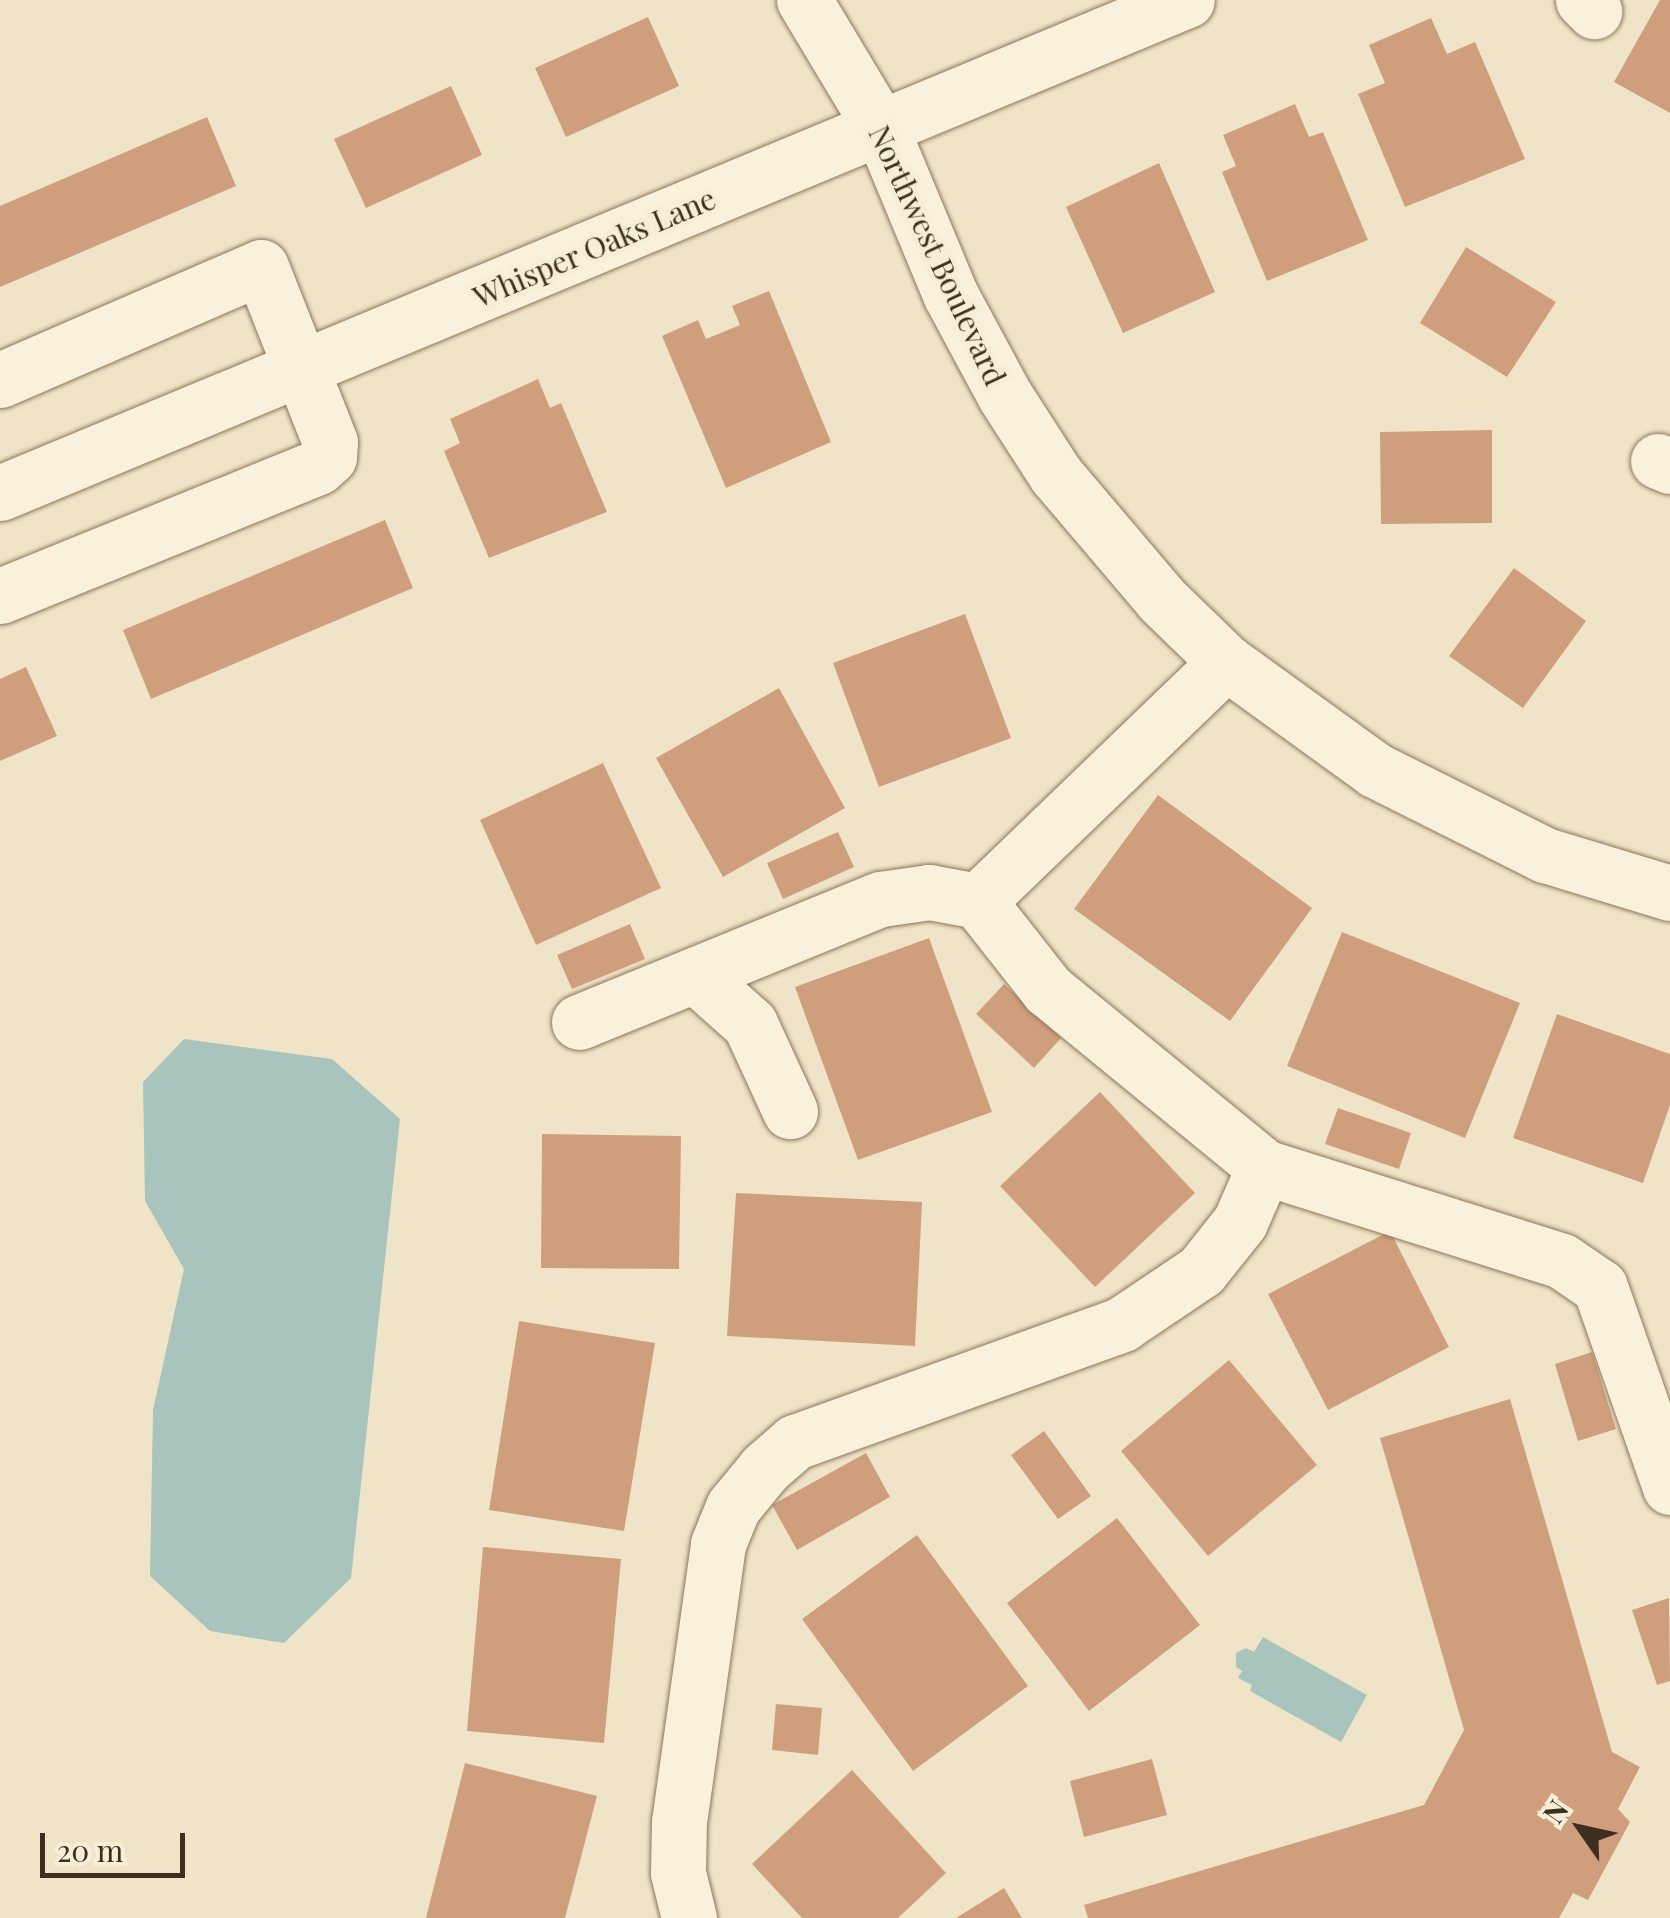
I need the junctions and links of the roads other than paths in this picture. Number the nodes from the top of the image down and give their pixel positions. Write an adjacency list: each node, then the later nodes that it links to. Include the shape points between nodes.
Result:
1 (804, 0): 3 (street, Northwest Boulevard)
2 (1188, 0): 3 (street, Whisper Oaks Lane)
3 (881, 128): 4 (street, Whisper Oaks Lane); 8 (street, Northwest Boulevard, via 950,294 1041,454 1116,548)
4 (300, 368): 5 (street, via 261,267); 6 (street, Whisper Oaks Lane); 7 (street, via 330,442 318,467)
5 (0, 380)
6 (0, 492)
7 (0, 596)
8 (1226, 662): 9 (street, Northwest Boulevard, via 1336,744 1432,802 1546,855); 10 (street)
9 (1670, 893)
10 (978, 901): 11 (street, via 929,892 882,899); 14 (street, via 1048,990)
11 (695, 975): 12 (street); 13 (street, via 750,1024)
12 (579, 1022)
13 (790, 1110)
14 (1264, 1167): 15 (street, via 1562,1261 1600,1287); 16 (street, via 1240,1222 1201,1270 1122,1324 795,1442 733,1507 718,1544 679,1822 678,1873)
15 (1670, 1487)
16 (689, 1918)

